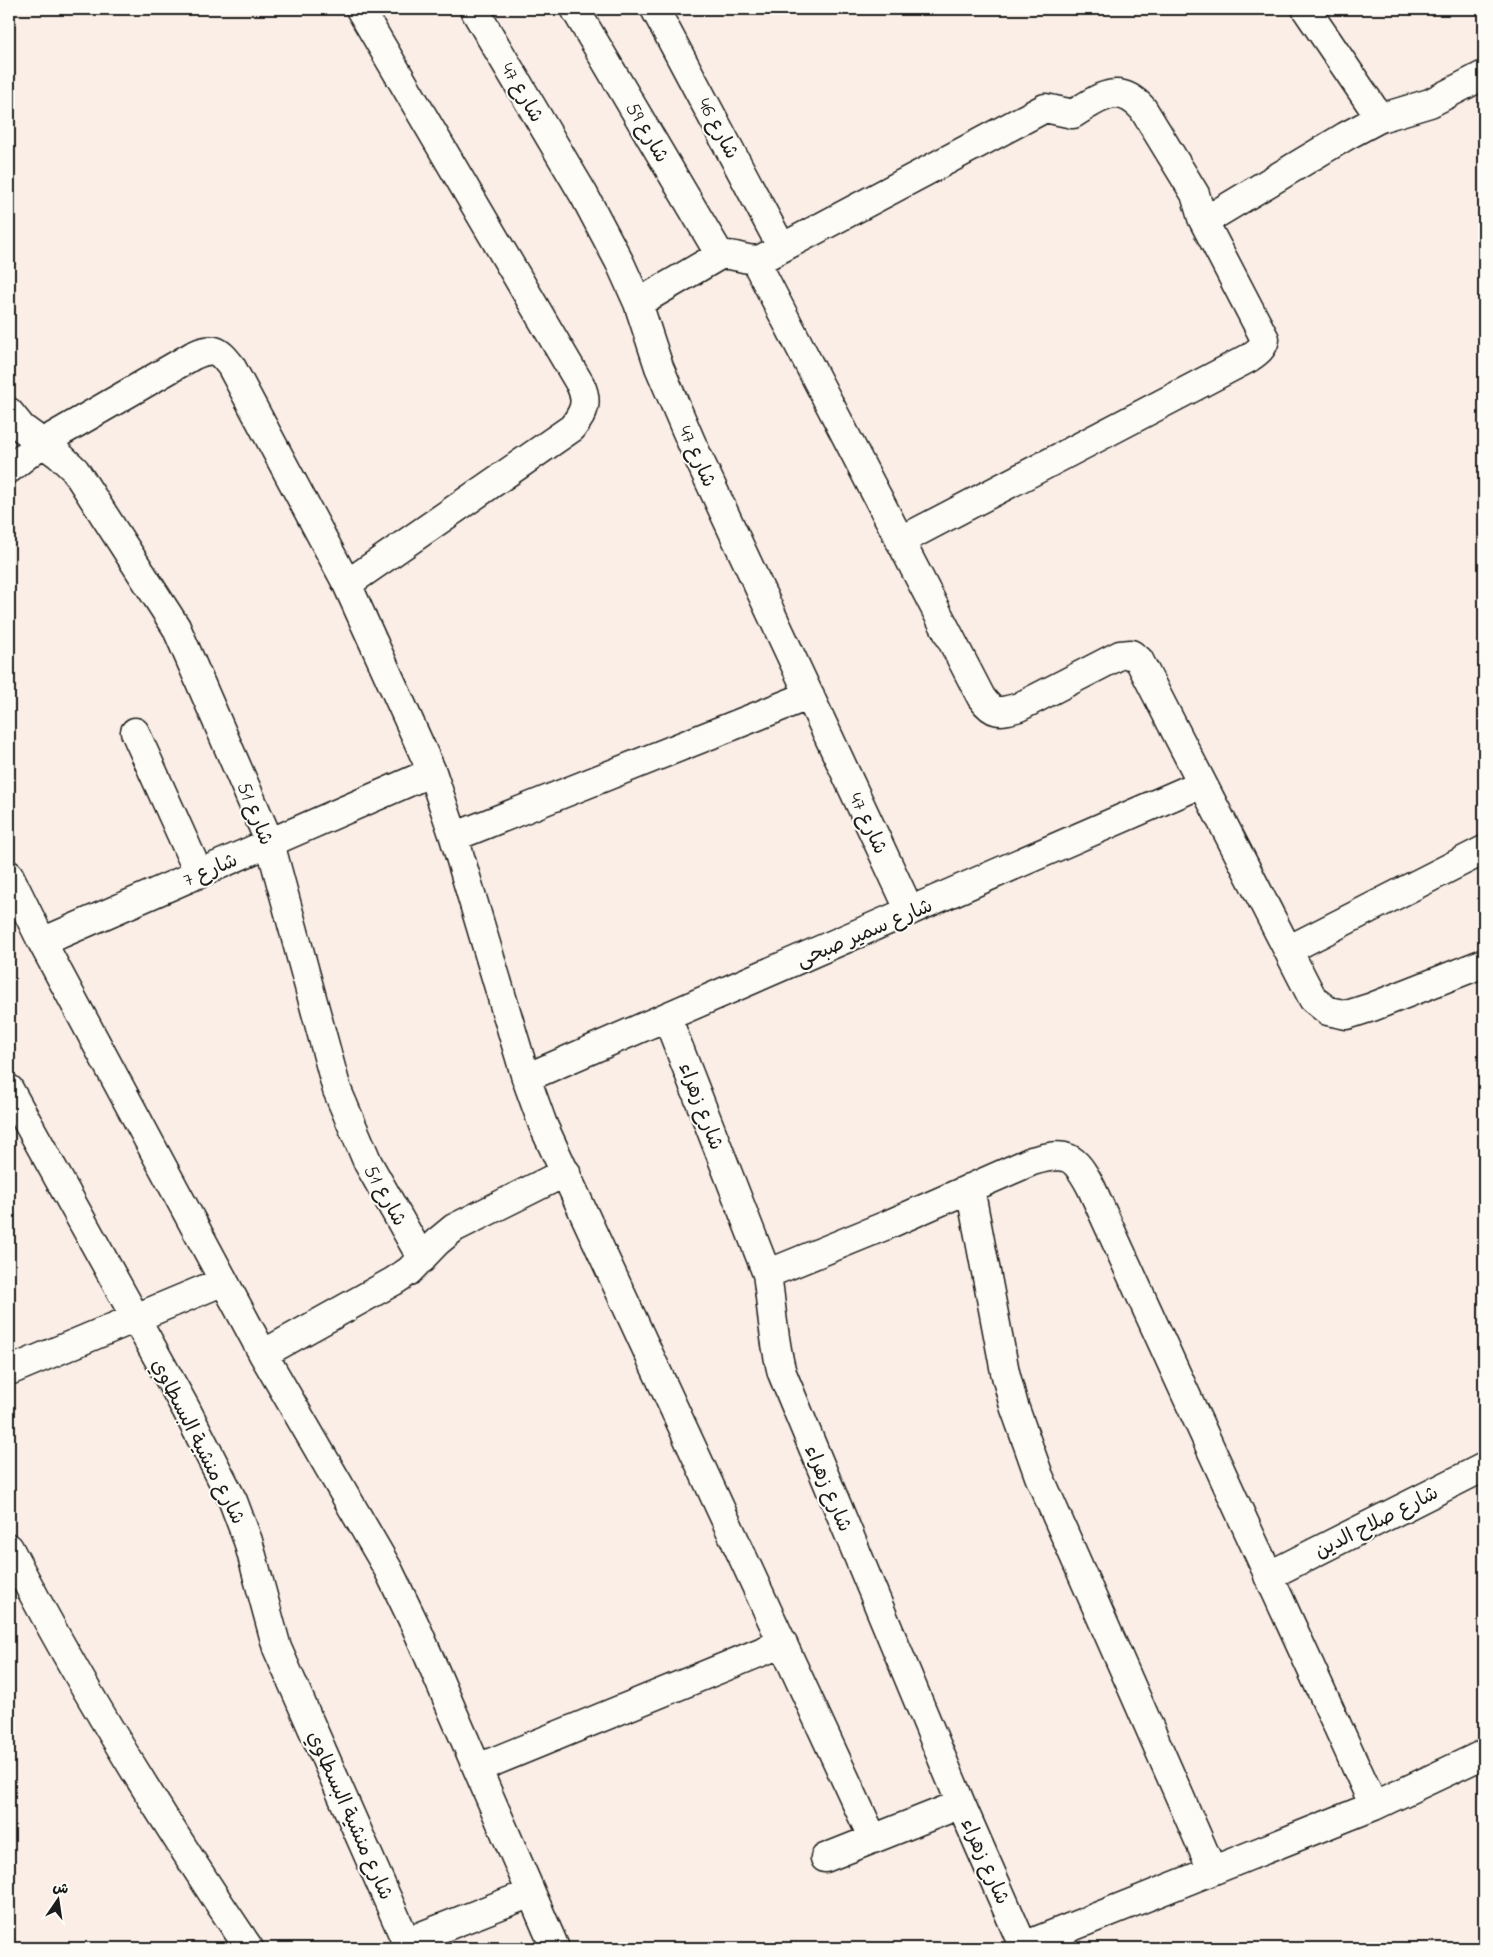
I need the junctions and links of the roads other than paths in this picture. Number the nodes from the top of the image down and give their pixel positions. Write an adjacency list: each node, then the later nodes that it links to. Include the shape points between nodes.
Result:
1 (360, 9): 17 (street, via 580,384 586,406 572,428)
2 (474, 9): 12 (street, شارع 47, via 584,195)
3 (576, 9): 10 (street, شارع 59)
4 (655, 9): 9 (street, شارع 46)
5 (1306, 9): 7 (street)
6 (1484, 75): 7 (street, via 1430,103)
7 (1380, 118): 8 (street, via 1218,213)
8 (1202, 218): 9 (street, via 1195,194 1143,109 1125,94 1108,94 1073,114 1045,108 1040,110); 16 (street, via 1265,339 1259,351)
9 (782, 248): 11 (street)
10 (720, 256): 11 (street, via 735,255); 12 (street)
11 (755, 260): 16 (street)
12 (638, 303): 18 (street, شارع 47, via 692,444)
13 (9, 412): 14 (street, شارع 51, via 22,428)
14 (42, 443): 15 (street); 17 (street, via 194,355 211,350 219,352 231,366); 23 (street, شارع 51, via 75,470 176,627)
15 (9, 469)
16 (900, 541): 21 (street, via 987,706 995,712 1019,707 1120,655 1131,654 1139,660)
17 (346, 584): 20 (street)
18 (810, 695): 22 (street); 27 (street, شارع 47)
19 (135, 732): 25 (street)
20 (432, 772): 22 (street); 23 (street, شارع 7)
21 (1201, 784): 27 (street, شارع سمير صبحى); 29 (street)
22 (454, 837): 32 (street)
23 (270, 843): 25 (street, شارع 7); 36 (street, شارع 51, via 337,1090 368,1162)
24 (1484, 850): 29 (street)
25 (199, 874): 28 (street, شارع 7)
26 (9, 875): 28 (street)
27 (910, 912): 31 (street, شارع سمير صبحى)
28 (42, 942): 38 (street)
29 (1288, 950): 30 (street, via 1313,999 1328,1011 1347,1015)
30 (1484, 963)
31 (667, 1017): 32 (street, شارع سمير صبحى); 37 (street, شارع زهراء)
32 (526, 1078): 34 (street, via 543,1126)
33 (9, 1089): 39 (street, شارع منشية البسطاوي)
34 (566, 1172): 36 (street, via 454,1228); 45 (street)
35 (970, 1188): 37 (street, via 887,1226); 44 (street, via 1053,1155 1070,1158 1081,1169); 52 (street, via 1005,1372 1026,1441)
36 (422, 1259): 40 (street, via 394,1281)
37 (767, 1274): 48 (street, شارع زهراء, via 773,1331 782,1373)
38 (224, 1281): 39 (street); 40 (street)
39 (134, 1318): 41 (street); 54 (street, شارع منشية البسطاوي, via 233,1501 248,1541 277,1648)
40 (263, 1354): 47 (street, via 388,1569)
41 (9, 1371)
42 (1484, 1467): 44 (street, شارع صلاح الدين)
43 (9, 1548): 56 (street, via 44,1617 178,1843)
44 (1268, 1576): 49 (street)
45 (783, 1643): 47 (street); 50 (street)
46 (1484, 1754): 49 (street)
47 (478, 1768): 53 (street)
48 (961, 1804): 50 (street); 55 (street, شارع زهراء)
49 (1374, 1806): 52 (street)
50 (873, 1839): 51 (street)
51 (826, 1858)
52 (1212, 1870): 55 (street)
53 (531, 1892): 54 (street); 57 (street)
54 (408, 1945)
55 (1024, 1947)
56 (249, 1948)
57 (555, 1948)

